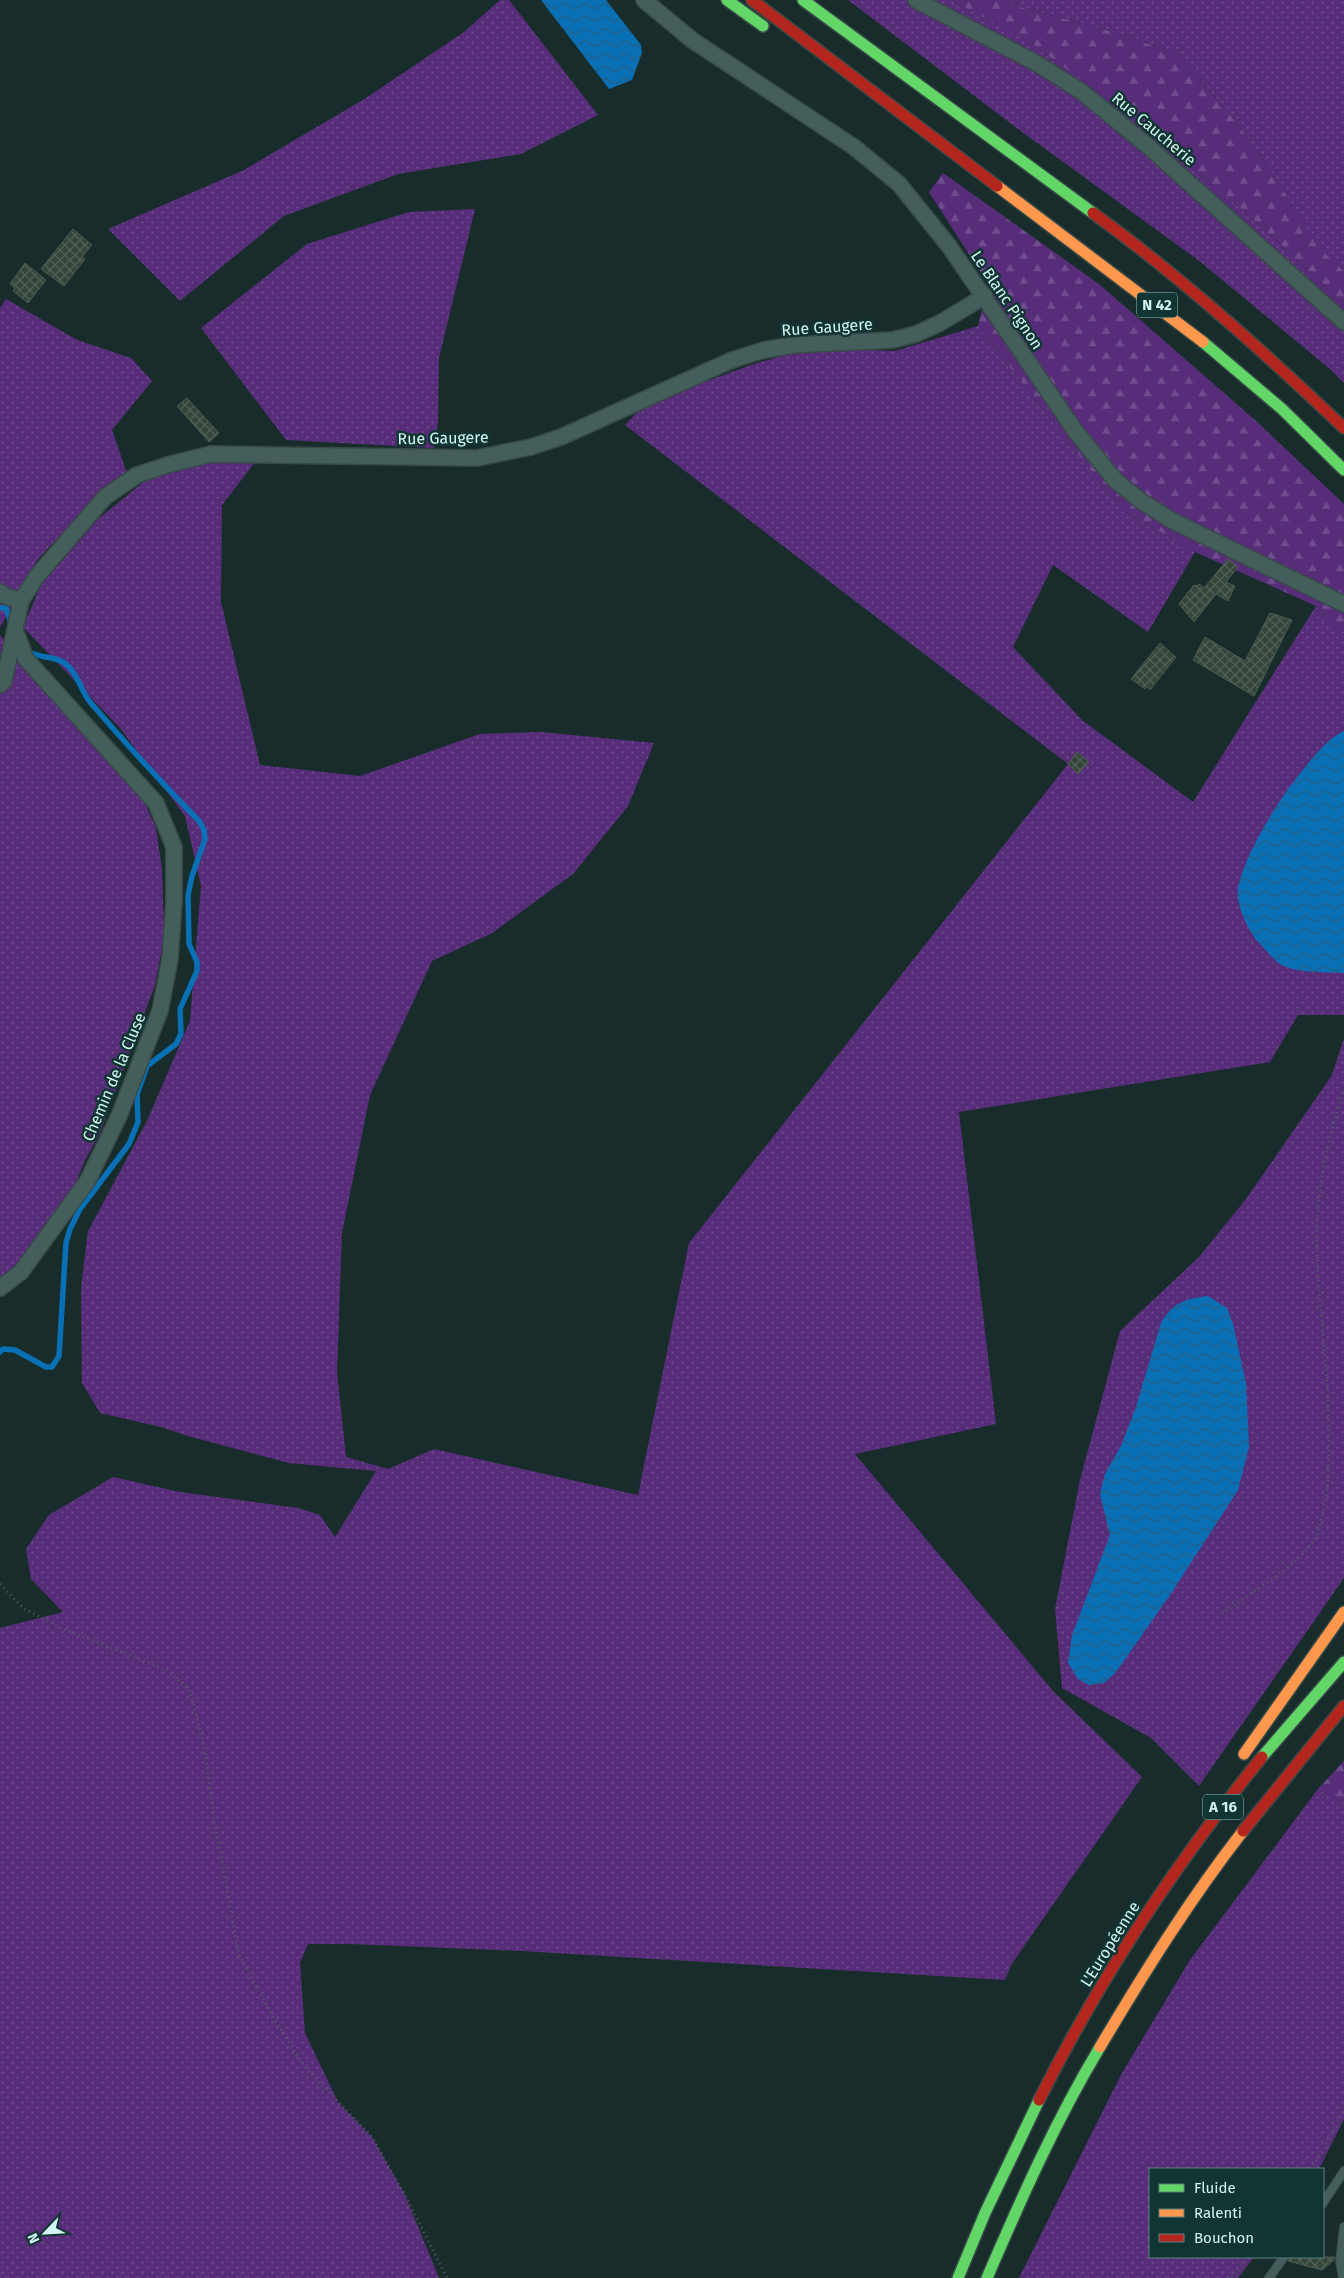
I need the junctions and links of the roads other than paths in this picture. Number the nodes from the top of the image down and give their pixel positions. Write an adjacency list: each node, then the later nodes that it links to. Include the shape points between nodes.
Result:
1 (644, 0): 11 (street, Le Blanc Pignon, via 692,40 878,165 922,210)
2 (727, 0): 7 (highway)
3 (752, 0): 10 (highway, N 42)
4 (803, 0): 9 (highway, N 42)
5 (916, 0): 12 (street, Rue Caucherie, via 1038,64 1082,92 1185,178)
6 (840, 13): 9 (highway)
7 (769, 31)
8 (805, 56): 10 (highway)
9 (970, 124): 13 (highway, N 42, via 1182,281)
10 (957, 156): 14 (highway, N 42, via 1157,305 1237,369)
11 (984, 296): 16 (street, Rue Gaugere, via 940,323 893,340 794,345 732,360 570,433 503,453 477,458 211,454 158,468 137,475 105,497 37,576); 17 (street, Le Blanc Pignon, via 1076,432 1116,481 1171,520)
12 (1344, 322)
13 (1344, 428)
14 (1344, 470)
15 (0, 592): 16 (street)
16 (21, 601): 18 (street, Rue Gaugere)
17 (1344, 604)
18 (16, 630): 19 (street, Rue Gaugere, via 4,681); 20 (street, Chemin de la Cluse, via 26,659 156,803 174,847 174,901 170,959 160,1011 119,1116 88,1180 21,1272)
19 (0, 685)
20 (0, 1288)
21 (1344, 1612): 24 (highway)
22 (1344, 1662): 30 (highway, L'Européenne / A 16, via 1228,1800 1156,1900)
23 (1344, 1706): 29 (highway, A 16, via 1242,1831)
24 (1236, 1764)
25 (1297, 1783): 26 (highway)
26 (1264, 1824)
27 (1176, 1850): 30 (highway)
28 (1235, 1862): 29 (highway)
29 (1154, 1957): 38 (highway, A 16, via 1072,2095)
30 (1116, 1963): 37 (highway, L'Européenne / A 16, via 1022,2134)
31 (1344, 2171): 32 (lane)
32 (1336, 2184): 33 (lane); 34 (lane)
33 (1344, 2188)
34 (1324, 2202)
35 (1344, 2227): 40 (lane, via 1340,2255)
36 (1283, 2258): 39 (lane)
37 (958, 2278)
38 (987, 2278)
39 (1269, 2278)
40 (1343, 2278)

